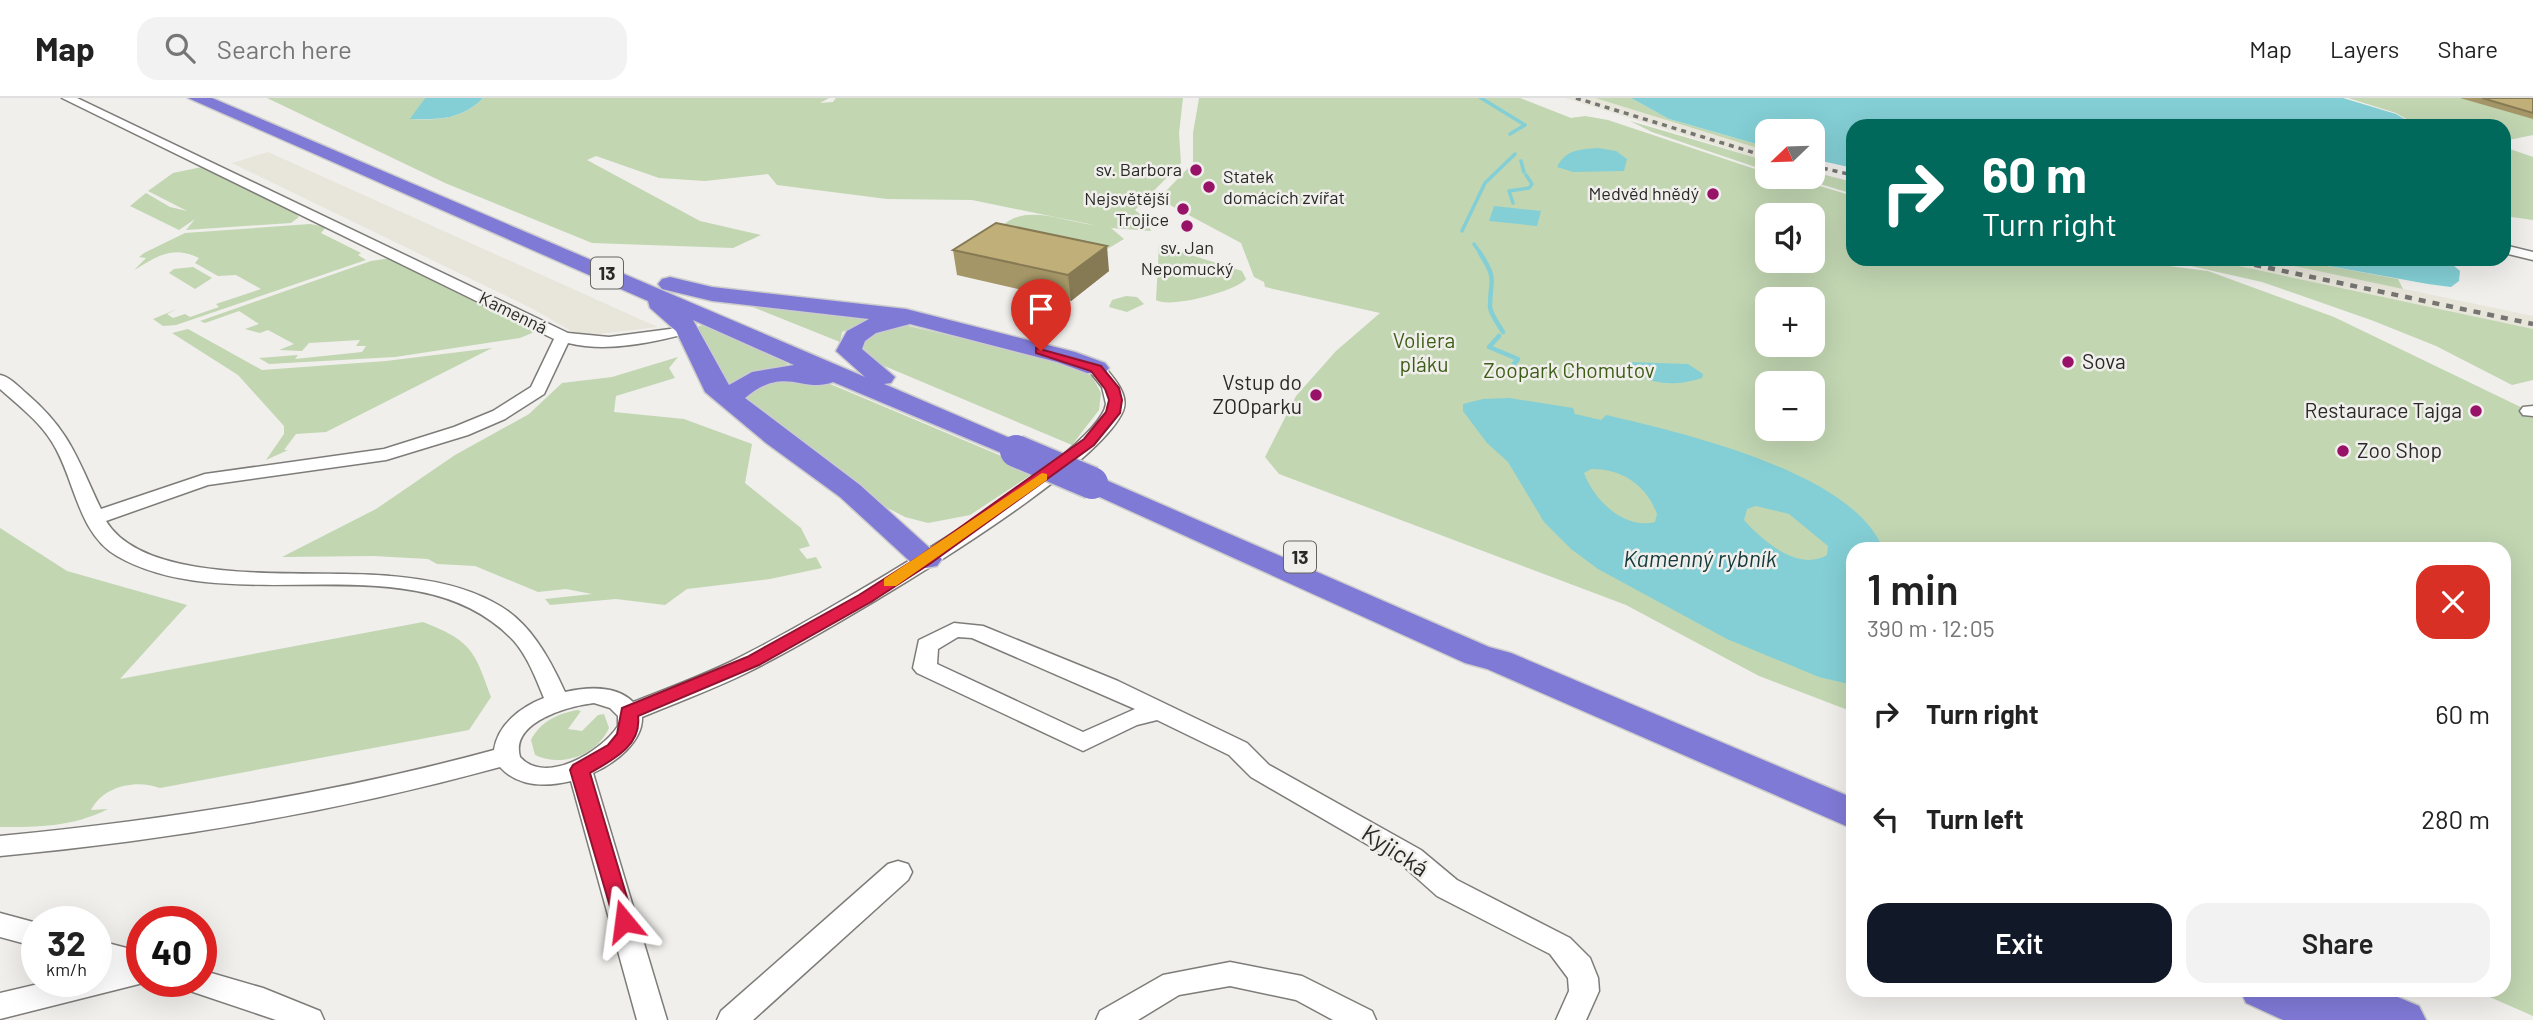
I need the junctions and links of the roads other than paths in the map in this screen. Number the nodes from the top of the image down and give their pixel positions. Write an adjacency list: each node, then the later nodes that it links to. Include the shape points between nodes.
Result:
1 (68, 98): 9 (street, Kamenná)
2 (197, 98): 6 (highway, 13)
3 (222, 98): 6 (highway, 13)
4 (2511, 251): 5 (street)
5 (2533, 256)
6 (638, 281): 7 (highway, via 877,312); 8 (highway); 12 (highway, 13)
7 (940, 326): 10 (highway); 12 (highway, via 890,322 856,334 849,351)
8 (687, 329): 9 (street, via 597,342); 13 (highway, via 714,386)
9 (563, 337): 15 (street, Kamenná, via 538,390 499,415 461,431 386,454 205,480)
10 (1096, 368): 16 (street, via 1116,400 1104,427)
11 (0, 380): 15 (street, via 64,445)
12 (888, 387): 13 (highway, via 804,372 767,374 744,383); 14 (highway, 13, bridge)
13 (729, 399): 16 (highway, via 850,491)
14 (1098, 477): 22 (highway, 13); 23 (highway, 13, via 1477,655)
15 (95, 518): 17 (street, via 109,540 154,564 191,572 393,583 467,599 496,614 521,635)
16 (926, 559): 19 (street, via 753,661)
17 (558, 701): 19 (street, via 603,696 622,704); 20 (street, via 519,725 506,744)
18 (1159, 711): 18 (street, Kyjická, via 975,631 954,630 927,645 925,668 1083,742 1129,719); 38 (street, Kyjická, via 1238,749 1261,771 1411,857 1447,888 1560,946 1580,967 1583,978 1584,991)
19 (629, 713): 21 (street, via 625,737 614,750)
20 (506, 756): 21 (street, via 524,774 540,777); 24 (street, via 425,780 192,826)
21 (580, 770): 34 (street)
22 (1846, 789)
23 (1846, 811)
24 (0, 846)
25 (898, 872): 35 (street)
26 (0, 925): 27 (street)
27 (21, 931)
28 (126, 975): 32 (street)
29 (217, 987): 33 (street)
30 (2278, 997): 39 (highway)
31 (2349, 997): 40 (highway)
32 (0, 1006)
33 (309, 1020)
34 (652, 1020)
35 (732, 1020)
36 (1111, 1020): 37 (street, via 1173,984 1230,974 1302,989)
37 (1361, 1020)
38 (1571, 1020)
39 (2329, 1020)
40 (2403, 1020)

